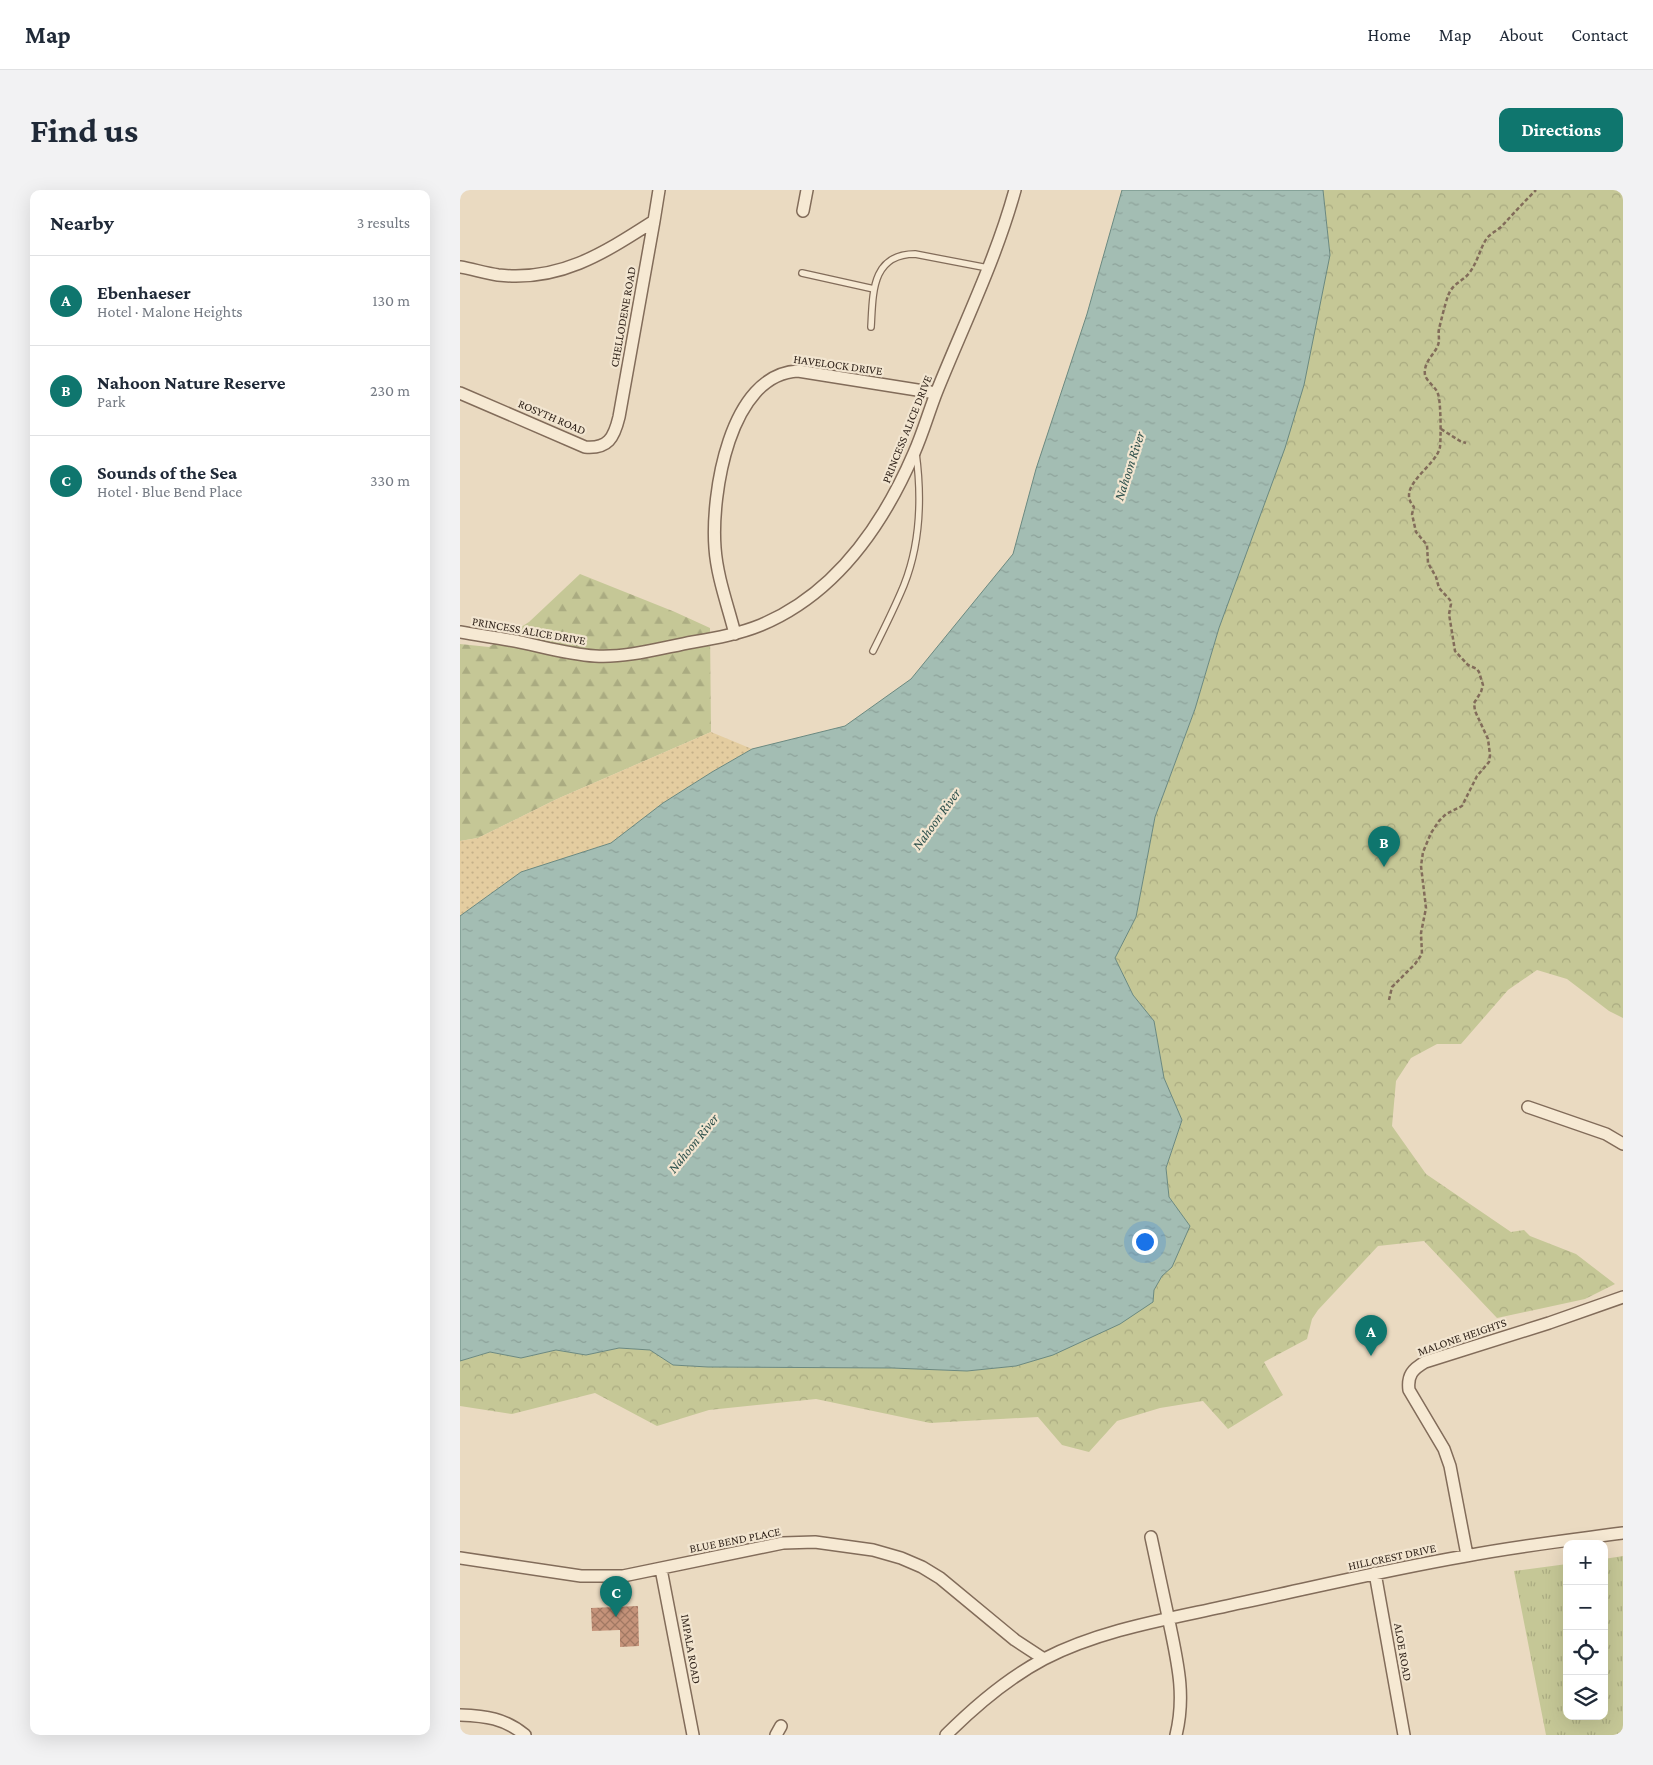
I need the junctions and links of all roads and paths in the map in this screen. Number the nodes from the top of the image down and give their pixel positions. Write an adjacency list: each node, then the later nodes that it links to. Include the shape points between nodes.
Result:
1 (659, 190): 6 (street, CHELLODENE ROAD)
2 (807, 190): 5 (street)
3 (1014, 190): 8 (street, PRINCESS ALICE DRIVE)
4 (1536, 190): 15 (path, via 1500,228 1489,235 1475,265 1456,283 1448,296 1438,331 1438,345 1430,356 1425,376 1439,394)
5 (803, 211)
6 (654, 221): 7 (street, via 604,253 551,272 528,276 498,275); 14 (street, CHELLODENE ROAD)
7 (460, 267)
8 (988, 268): 10 (lane, via 908,254 883,267); 13 (street, PRINCESS ALICE DRIVE)
9 (802, 273): 10 (lane)
10 (874, 289): 11 (lane)
11 (871, 326)
12 (460, 393): 14 (street, ROSYTH ROAD, via 585,447 604,445 616,430)
13 (936, 393): 17 (street, PRINCESS ALICE DRIVE); 19 (street, HAVELOCK DRIVE, via 785,371 764,384 751,399 729,438 714,521 718,568)
14 (620, 417)
15 (1442, 430): 16 (path); 21 (path, via 1436,458 1413,483 1409,499 1414,507 1412,514 1416,532 1427,546 1428,563 1438,588 1450,600 1448,614 1455,651 1479,672 1483,685 1474,703 1488,739 1490,755 1462,806 1439,821 1422,852 1426,908 1421,933 1422,954 1392,987)
16 (1466, 442)
17 (915, 451): 19 (street, PRINCESS ALICE DRIVE, via 876,525 860,548 822,588 779,616); 20 (lane, via 920,504 918,530 904,585)
18 (460, 632): 19 (street, PRINCESS ALICE DRIVE, via 566,653 598,656 633,654)
19 (735, 634)
20 (873, 651)
21 (1389, 1000)
22 (1528, 1107): 23 (street, via 1606,1134)
23 (1623, 1144)
24 (1623, 1297): 27 (street, MALONE HEIGHTS, via 1425,1362 1410,1373 1409,1390 1444,1449 1450,1466)
25 (1623, 1532): 27 (street, HILLCREST DRIVE)
26 (1151, 1538): 31 (street)
27 (1467, 1556): 30 (street, HILLCREST DRIVE)
28 (460, 1558): 29 (street, BLUE BEND PLACE, via 581,1576 622,1576)
29 (662, 1569): 32 (street, BLUE BEND PLACE, via 783,1543 815,1542 873,1550 901,1558 940,1578); 35 (street, IMPALA ROAD)
30 (1375, 1573): 31 (street, HILLCREST DRIVE); 38 (street, ALOE ROAD)
31 (1168, 1619): 32 (street, HILLCREST DRIVE, via 1106,1635); 37 (street, via 1182,1695)
32 (1044, 1659): 36 (street, HILLCREST DRIVE, via 1006,1683)
33 (460, 1715): 34 (street, via 487,1716)
34 (525, 1735)
35 (693, 1735)
36 (946, 1735)
37 (1176, 1735)
38 (1404, 1735)

